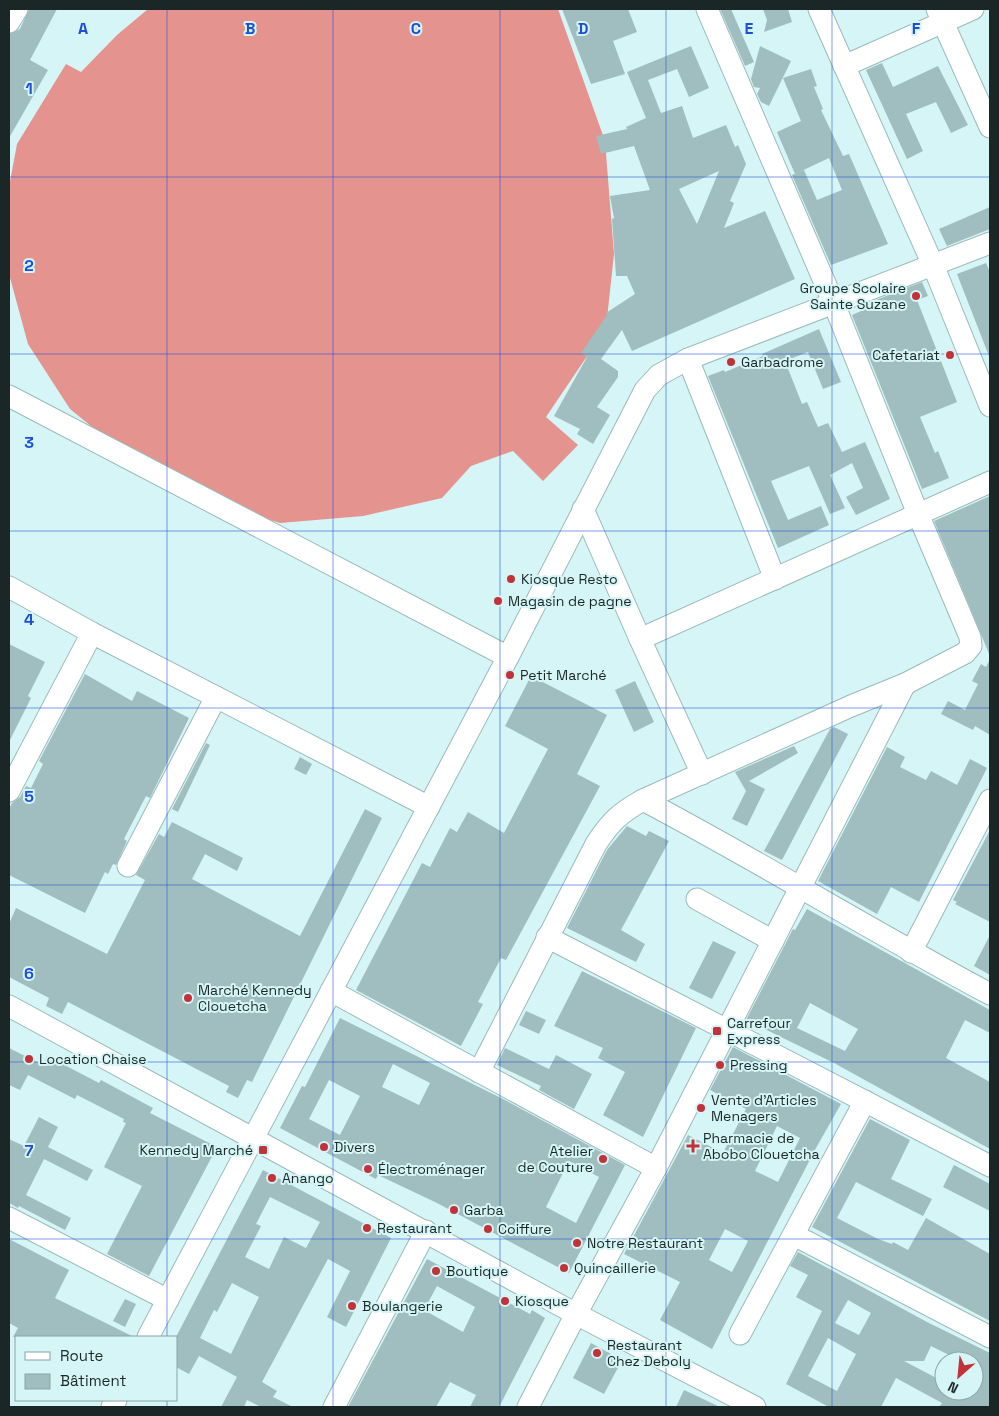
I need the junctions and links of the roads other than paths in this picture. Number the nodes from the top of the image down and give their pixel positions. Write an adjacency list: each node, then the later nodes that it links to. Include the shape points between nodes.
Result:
1 (16, 9): 6 (street)
2 (707, 9): 11 (street)
3 (819, 9): 7 (street)
4 (973, 9): 5 (street)
5 (940, 15): 7 (street); 8 (street)
6 (9, 22)
7 (844, 66): 10 (street)
8 (990, 127)
9 (990, 243): 10 (street)
10 (933, 265): 11 (street); 14 (street)
11 (834, 304): 12 (street); 17 (street)
12 (688, 359): 16 (street, via 659,375 645,390); 18 (street)
13 (9, 396): 22 (street)
14 (990, 406)
15 (990, 482): 17 (street)
16 (583, 509): 21 (street); 22 (street)
17 (918, 514): 18 (street); 23 (street, via 971,646 965,653)
18 (775, 579): 21 (street)
19 (9, 587): 20 (street)
20 (92, 633): 24 (street); 26 (street)
21 (640, 639): 25 (street)
22 (508, 657): 29 (street)
23 (905, 684): 25 (street); 31 (street)
24 (216, 697): 29 (street); 30 (street)
25 (702, 774): 27 (street)
26 (9, 791)
27 (643, 800): 31 (street); 33 (street, via 610,822)
28 (990, 800): 35 (street)
29 (429, 807): 36 (street)
30 (128, 866)
31 (801, 889): 34 (street); 35 (street)
32 (697, 900): 34 (street)
33 (548, 937): 39 (street); 40 (street)
34 (773, 941): 39 (street)
35 (911, 952): 37 (street)
36 (331, 991): 40 (street); 42 (street)
37 (990, 994)
38 (9, 1006): 42 (street)
39 (728, 1029): 41 (street); 44 (street)
40 (479, 1072): 44 (street)
41 (865, 1101): 43 (street); 47 (street)
42 (254, 1138): 46 (street); 48 (street)
43 (990, 1166)
44 (656, 1168): 49 (street)
45 (9, 1218): 48 (street)
46 (426, 1231): 49 (street); 53 (street)
47 (794, 1235): 50 (street); 52 (street)
48 (168, 1300): 51 (street)
49 (576, 1314): 54 (street); 55 (street)
50 (740, 1334)
51 (149, 1336)
52 (990, 1337)
53 (334, 1407)
54 (528, 1407)
55 (755, 1407)

